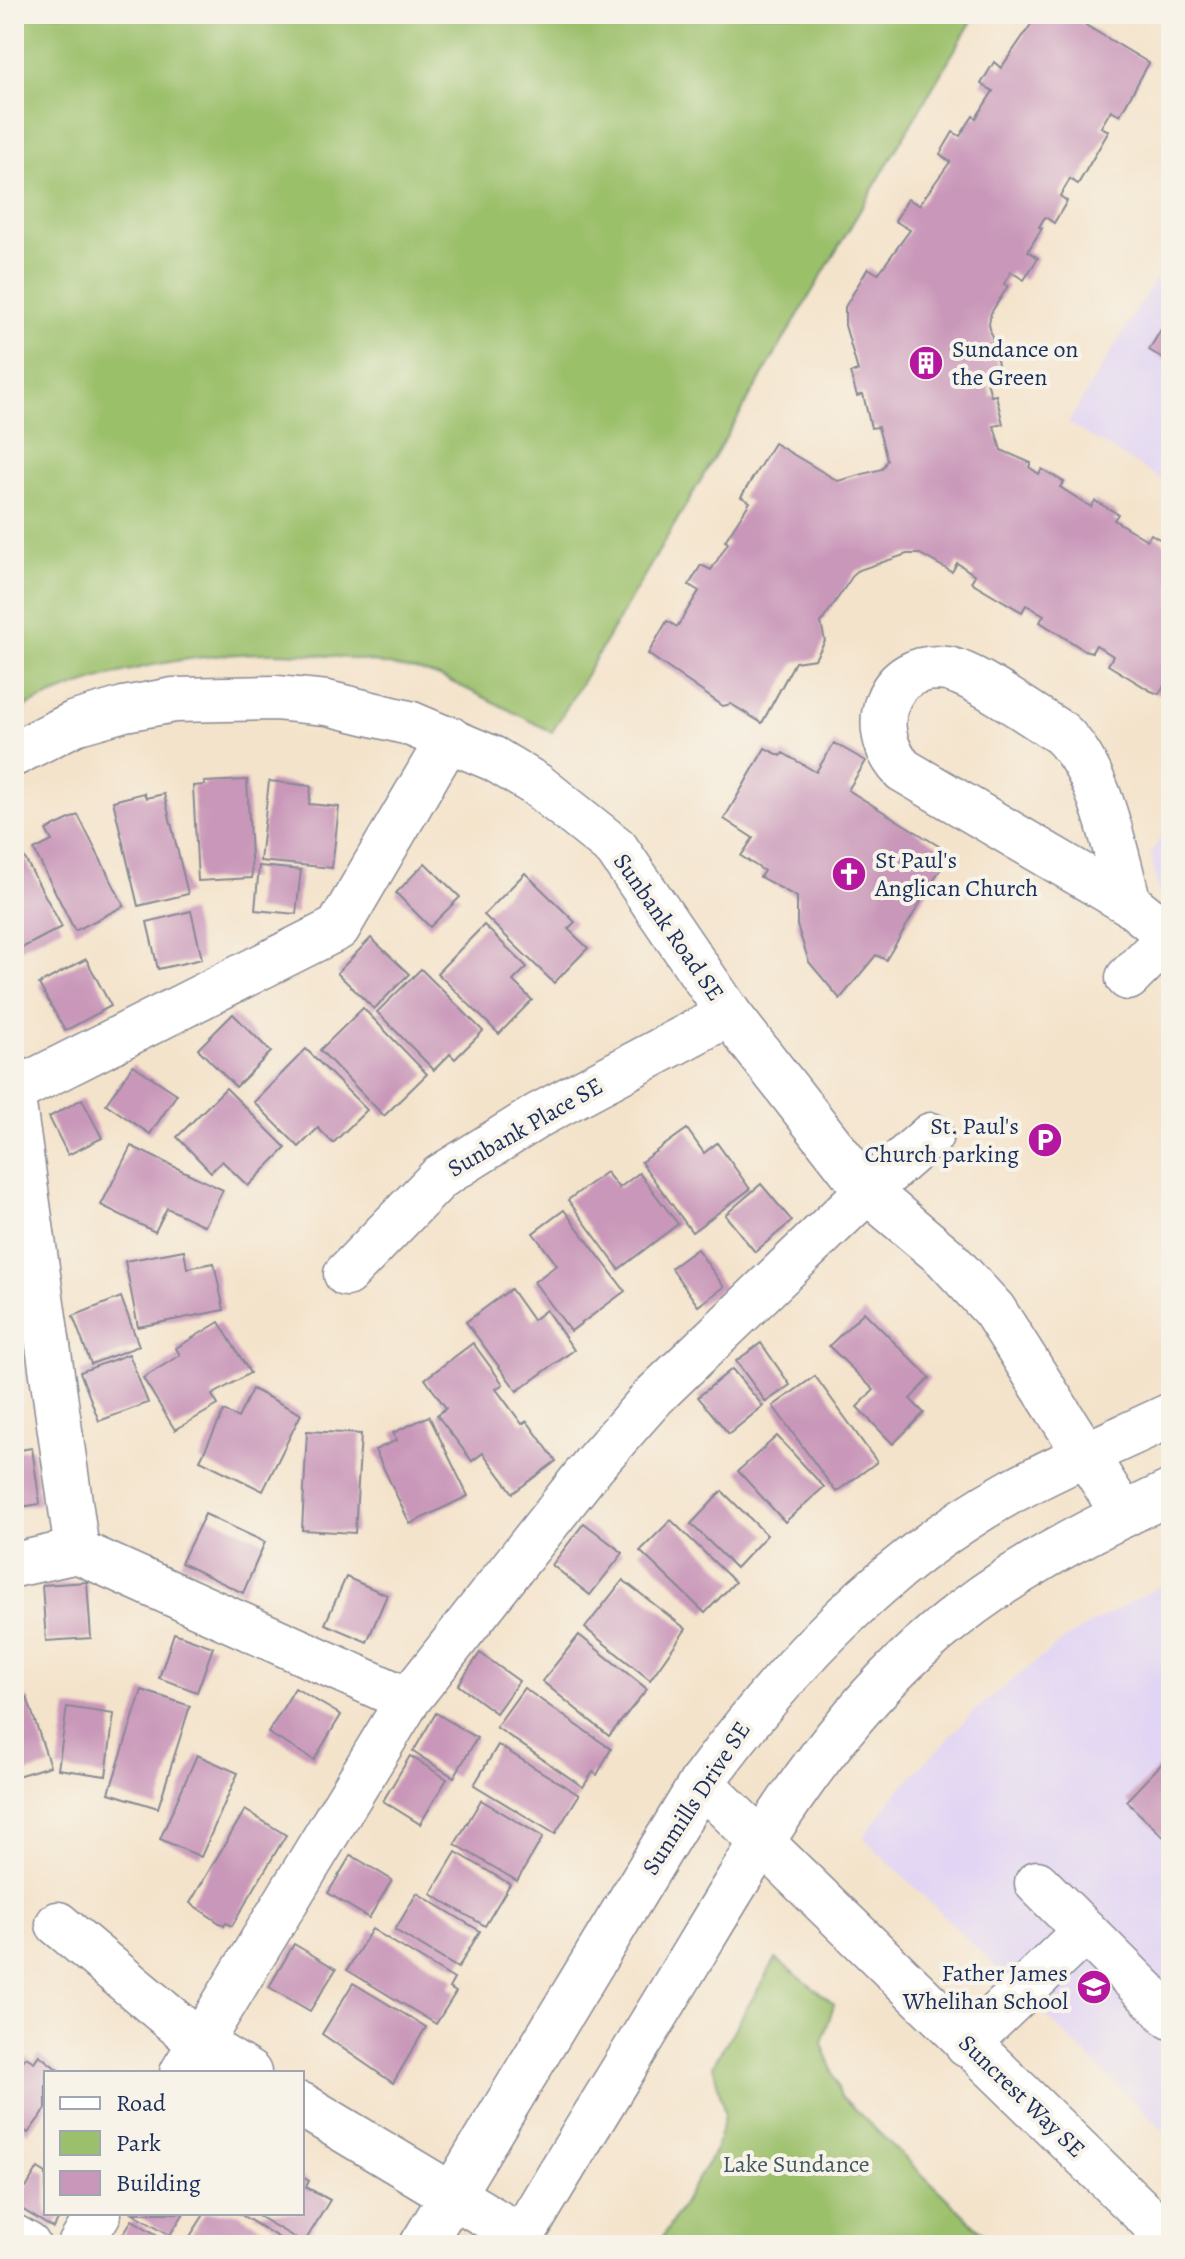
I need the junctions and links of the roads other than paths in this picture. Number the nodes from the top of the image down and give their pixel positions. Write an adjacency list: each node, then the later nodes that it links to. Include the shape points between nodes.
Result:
1 (449, 738): 2 (street, Sunbank Road SE, via 327,703 225,697 124,709 75,723); 6 (street, Sunbank Road SE, via 537,785 616,848); 7 (street, via 338,928)
2 (14, 754)
3 (1129, 903): 3 (street, via 903,770 891,758 881,726 884,709 902,681 949,669 1073,745 1108,828); 4 (street)
4 (1170, 936): 5 (street)
5 (1128, 978)
6 (729, 1014): 10 (street, Sunbank Road SE); 11 (street, Sunbank Place SE, via 539,1115 440,1177)
7 (14, 1091)
8 (14, 1105): 16 (street)
9 (931, 1135): 10 (street)
10 (867, 1191): 13 (street, Sunbank Road SE, via 945,1257 994,1310); 18 (street, via 654,1396)
11 (346, 1274)
12 (1171, 1415): 13 (street, Sunmills Drive SE)
13 (1087, 1455): 15 (street, Sunbank Road SE); 19 (street, Sunmills Drive SE, via 948,1531 828,1628 752,1714)
14 (1171, 1492): 15 (street)
15 (1124, 1515): 20 (street, via 1047,1553 936,1633 842,1731)
16 (77, 1551): 17 (street); 18 (street)
17 (14, 1565)
18 (408, 1700): 26 (street)
19 (701, 1783): 20 (street, Suncrest Way SE); 29 (street, Sunmills Drive SE)
20 (761, 1842): 25 (street, Suncrest Way SE); 33 (street)
21 (1037, 1883): 23 (street)
22 (58, 1924): 26 (street)
23 (1085, 1931): 24 (street); 25 (street)
24 (1171, 2017)
25 (967, 2044): 32 (street, Suncrest Way SE)
26 (191, 2058): 27 (street)
27 (241, 2071)
28 (304, 2106): 29 (street)
29 (451, 2195): 33 (street); 36 (street, Sunmills Drive SE)
30 (98, 2215): 35 (street)
31 (14, 2237): 34 (street)
32 (1171, 2240)
33 (519, 2241)
34 (28, 2245)
35 (80, 2245)
36 (422, 2245)

